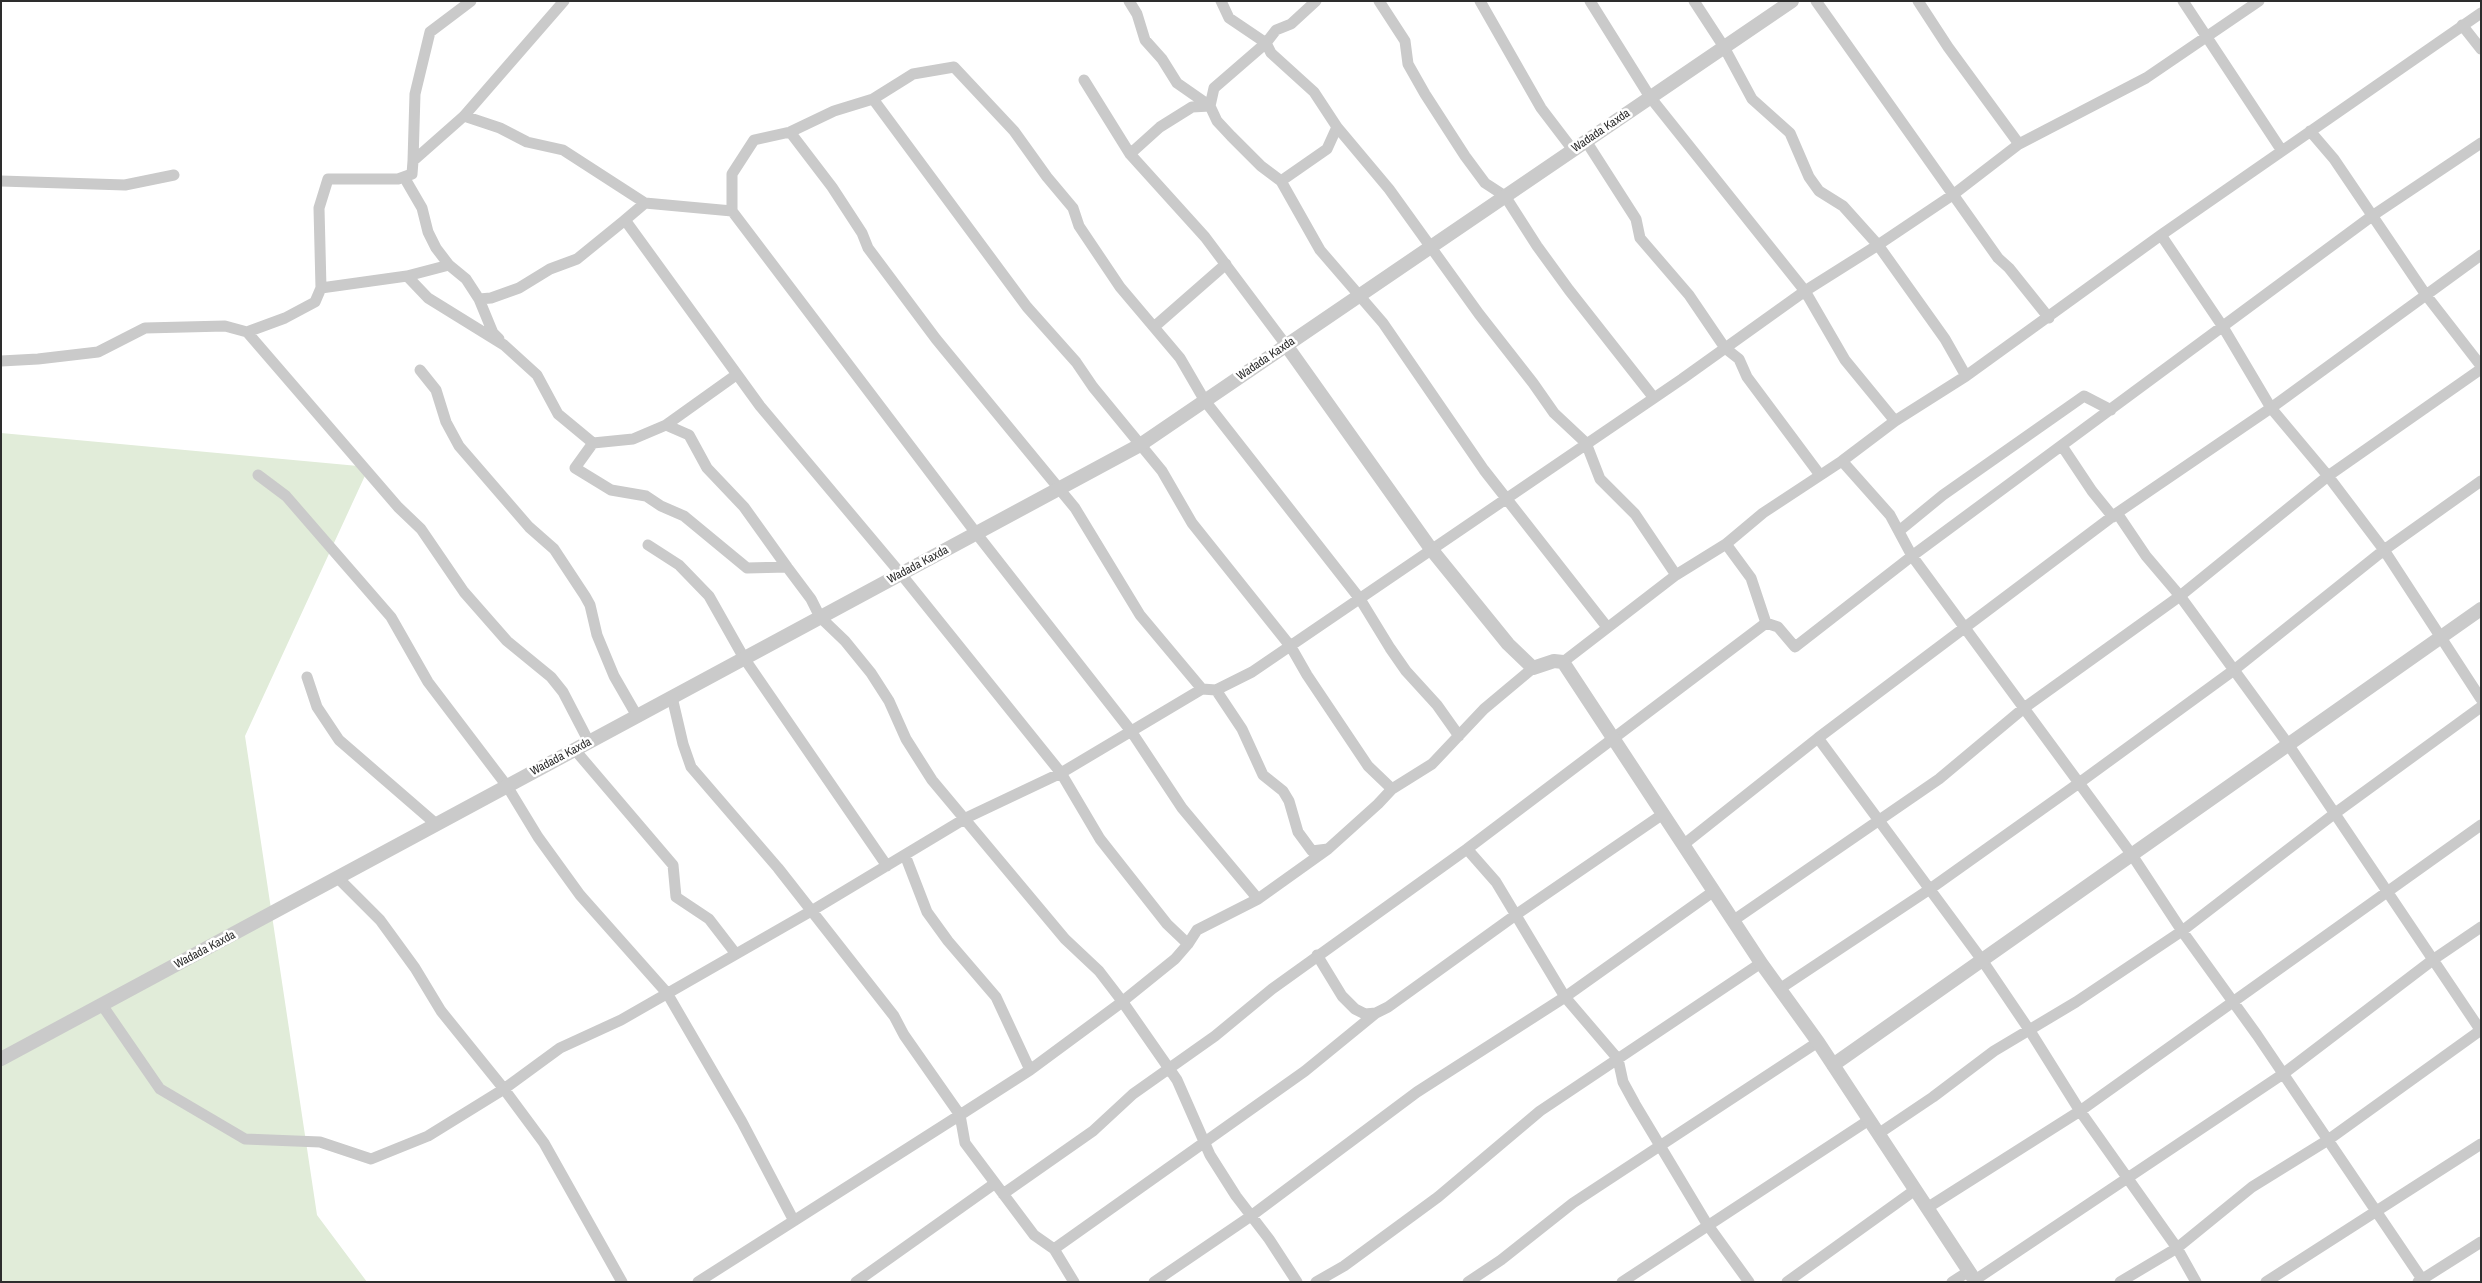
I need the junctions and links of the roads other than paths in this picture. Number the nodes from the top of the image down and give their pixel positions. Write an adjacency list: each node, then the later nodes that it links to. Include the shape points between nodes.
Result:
1 (471, 1): 35 (street, via 430,32 414,94)
2 (564, 1): 25 (street)
3 (1129, 1): 24 (street, via 1145,40 1177,83)
4 (1221, 1): 18 (street, via 1230,18)
5 (1316, 1): 18 (street, via 1292,24 1276,30)
6 (1379, 1): 41 (street, via 1405,41 1408,64 1425,94 1485,183)
7 (1480, 1): 32 (street, via 1540,108)
8 (1590, 1): 22 (street)
9 (1694, 1): 19 (street)
10 (1792, 1): 19 (street, Wadada Kaxda)
11 (1816, 1): 40 (street)
12 (1918, 1): 31 (street)
13 (2183, 1): 17 (street)
14 (2259, 1): 17 (street)
15 (2481, 13): 16 (street)
16 (2462, 24): 20 (street); 27 (street)
17 (2207, 36): 31 (street, via 2146,78); 33 (street)
18 (1266, 43): 24 (street, via 1214,88); 26 (street, via 1271,52 1314,92)
19 (1724, 47): 22 (street, Wadada Kaxda); 47 (street, via 1752,99 1790,133 1809,177 1819,191 1843,206)
20 (2481, 49)
21 (1084, 80): 34 (street)
22 (1650, 97): 29 (street, Wadada Kaxda); 54 (street)
23 (872, 99): 28 (street, via 834,111); 59 (street, via 913,74 954,67 1014,131 1073,208 1079,226 1120,287); 78 (street, via 1027,307 1076,362)
24 (1210, 106): 34 (street, via 1192,107 1160,127); 39 (street, via 1217,121 1231,136)
25 (464, 116): 35 (street); 42 (street, via 500,128 527,142 563,150)
26 (1337, 128): 39 (street, via 1327,149); 48 (street, via 1389,189)
27 (2310, 131): 33 (street); 44 (street, via 2334,159)
28 (790, 132): 43 (street, via 754,140 732,174); 85 (street, via 832,187 874,256 936,339)
29 (1586, 141): 32 (street, Wadada Kaxda); 64 (street, via 1636,219 1640,238 1689,295)
30 (2481, 143): 44 (street)
31 (2019, 144): 40 (street)
32 (1573, 150): 41 (street, Wadada Kaxda)
33 (2282, 151): 46 (street)
34 (1130, 154): 50 (street)
35 (413, 161): 37 (street, via 412,174)
36 (174, 175): 38 (street, via 125,185)
37 (404, 177): 51 (street, via 422,208 428,232); 53 (street, via 328,179 319,208)
38 (1, 181)
39 (1281, 182): 56 (street, via 1320,250)
40 (1954, 194): 47 (street); 58 (street, via 1998,258)
41 (1505, 196): 48 (street, Wadada Kaxda); 70 (street, via 1558,275)
42 (645, 203): 43 (street); 45 (street)
43 (732, 211): 89 (street)
44 (2372, 216): 55 (street); 60 (street)
45 (625, 220): 57 (street, via 577,259 550,269 518,288); 68 (street)
46 (2160, 235): 58 (street); 60 (street)
47 (1878, 246): 54 (street); 69 (street, via 1936,326)
48 (1431, 247): 56 (street, Wadada Kaxda); 77 (street, via 1554,413)
49 (2481, 255): 55 (street)
50 (1226, 264): 59 (street); 63 (street)
51 (449, 265): 52 (street); 57 (street, via 466,279)
52 (407, 276): 53 (street); 62 (street, via 428,298)
53 (321, 288): 61 (street, via 315,302)
54 (1805, 291): 64 (street); 74 (street, via 1846,360)
55 (2426, 295): 66 (street); 72 (street)
56 (1358, 296): 63 (street, Wadada Kaxda); 86 (street, via 1383,323 1451,425)
57 (479, 299): 62 (street, via 493,333)
58 (2049, 318): 69 (street)
59 (1154, 327): 71 (street, via 1180,358)
60 (2223, 327): 72 (street); 73 (street)
61 (248, 332): 65 (street, via 225,326 145,328 98,352); 123 (street, via 398,507 421,529 470,599 507,641 551,677 563,692)
62 (504, 345): 76 (street, via 537,375 558,414)
63 (1286, 345): 71 (street, Wadada Kaxda); 92 (street)
64 (1725, 348): 70 (street); 82 (street, via 1739,359 1747,377)
65 (1, 361)
66 (2481, 367): 83 (street)
67 (420, 370): 118 (street, via 436,390 446,422 459,446 529,527 554,549 585,596 607,661)
68 (736, 375): 75 (street); 96 (street)
69 (1966, 376): 74 (street)
70 (1654, 398): 77 (street)
71 (1205, 401): 78 (street, Wadada Kaxda); 99 (street)
72 (2272, 408): 83 (street); 87 (street)
73 (2111, 410): 79 (street); 88 (street, via 2084,396 1943,496)
74 (1895, 420): 80 (street)
75 (666, 425): 76 (street, via 633,439); 95 (street, via 689,435 707,468 744,507)
76 (593, 443): 95 (street, via 576,468 612,490 646,496 684,516 747,568)
77 (1586, 444): 86 (street); 97 (street, via 1600,479 1635,514)
78 (1140, 445): 85 (street, Wadada Kaxda); 106 (street, via 1162,471 1192,523)
79 (2062, 446): 87 (street, via 2092,491); 94 (street)
80 (1842, 461): 82 (street); 88 (street, via 1890,515)
81 (258, 475): 128 (street, via 286,496 391,617 428,682)
82 (1820, 475): 90 (street, via 1763,513)
83 (2328, 476): 93 (street); 98 (street)
84 (2481, 481): 93 (street)
85 (1058, 489): 89 (street, Wadada Kaxda); 112 (street, via 1090,531 1140,615)
86 (1506, 498): 92 (street); 103 (street)
87 (2115, 515): 98 (street); 104 (street)
88 (1899, 532): 94 (street)
89 (976, 533): 96 (street, Wadada Kaxda); 119 (street)
90 (1726, 544): 97 (street); 102 (street, via 1751,578)
91 (648, 545): 107 (street, via 679,565 709,596)
92 (1431, 549): 99 (street); 109 (street, via 1508,644)
93 (2384, 550): 105 (street); 110 (street)
94 (1912, 556): 102 (street, via 1795,647 1778,627); 104 (street)
95 (786, 567): 101 (street, via 811,599)
96 (901, 574): 101 (street, Wadada Kaxda); 126 (street)
97 (1676, 575): 103 (street)
98 (2180, 596): 110 (street); 117 (street)
99 (1360, 598): 106 (street); 120 (street, via 1406,672 1437,705)
100 (2481, 609): 105 (street)
101 (820, 617): 107 (street, Wadada Kaxda); 132 (street, via 871,672 889,701 906,740 932,780)
102 (1766, 624): 121 (street)
103 (1607, 627): 108 (street)
104 (1964, 629): 117 (street); 122 (street)
105 (2441, 637): 115 (street); 124 (street)
106 (1291, 647): 113 (street); 129 (street, via 1368,766)
107 (744, 658): 114 (street, Wadada Kaxda); 141 (street)
108 (1563, 662): 109 (street, via 1554,661); 121 (street)
109 (1533, 668): 120 (street, via 1484,709)
110 (2234, 670): 124 (street); 127 (street)
111 (307, 677): 134 (street, via 317,707 339,740)
112 (1202, 690): 113 (street); 119 (street)
113 (1216, 690): 138 (street, via 1242,729 1263,775 1289,801 1298,832 1312,852)
114 (672, 697): 118 (street, Wadada Kaxda); 147 (street, via 691,767)
115 (2481, 699)
116 (2481, 707): 131 (street)
117 (2024, 708): 127 (street); 133 (street, via 1939,779)
118 (637, 716): 123 (street, Wadada Kaxda)
119 (1131, 731): 126 (street); 146 (street, via 1182,808)
120 (1459, 736): 129 (street, via 1432,764)
121 (1613, 737): 130 (street); 137 (street)
122 (1818, 738): 133 (street); 136 (street)
123 (589, 742): 125 (street, Wadada Kaxda)
124 (2288, 744): 131 (street); 140 (street)
125 (575, 750): 128 (street, Wadada Kaxda); 153 (street, via 673,865 676,897 710,920)
126 (1061, 773): 132 (street); 152 (street, via 1100,839 1167,924)
127 (2079, 783): 140 (street); 143 (street)
128 (507, 786): 134 (street, Wadada Kaxda); 159 (street, via 538,837 580,895)
129 (1392, 789): 138 (street)
130 (1663, 814): 136 (street); 148 (street)
131 (2334, 814): 145 (street); 151 (street)
132 (966, 818): 139 (street); 161 (street, via 1065,939 1100,971)
133 (1879, 820): 143 (street); 149 (street)
134 (436, 824): 142 (street, Wadada Kaxda)
135 (2481, 825): 145 (street)
136 (1683, 846): 144 (street)
137 (1467, 849): 148 (street, via 1496,882); 154 (street)
138 (1328, 850): 146 (street)
139 (905, 855): 141 (street); 172 (street, via 927,912 996,996)
140 (2132, 855): 151 (street); 156 (street)
141 (887, 866): 147 (street)
142 (338, 878): 163 (street, Wadada Kaxda); 174 (street, via 380,920 441,1011)
143 (1930, 888): 156 (street); 158 (street)
144 (1714, 891): 149 (street); 160 (street)
145 (2389, 892): 155 (street); 162 (street)
146 (1258, 899): 152 (street, via 1197,930)
147 (813, 910): 153 (street); 176 (street, via 894,1016 924,1066)
148 (1517, 914): 160 (street); 164 (street, via 1388,1008)
149 (1734, 920): 157 (street)
150 (2481, 927): 155 (street)
151 (2182, 930): 162 (street); 166 (street)
152 (1188, 944): 161 (street, via 1175,959)
153 (736, 954): 159 (street)
154 (1317, 955): 164 (street, via 1342,996 1355,1009 1365,1014); 171 (street)
155 (2434, 959): 165 (street); 173 (street)
156 (1982, 960): 166 (street); 170 (street)
157 (1761, 963): 158 (street); 169 (street)
158 (1781, 988): 167 (street)
159 (667, 993): 174 (street, via 621,1020 560,1048); 190 (street, via 742,1122)
160 (1564, 996): 169 (street); 189 (street, via 1416,1092)
161 (1122, 1001): 171 (street); 172 (street)
162 (2233, 1001): 173 (street); 175 (street)
163 (102, 1005): 168 (street, Wadada Kaxda); 174 (street, via 160,1089 245,1139 320,1142 371,1159 428,1136)
164 (1376, 1013): 180 (street, via 1305,1071)
165 (2481, 1030): 179 (street)
166 (2030, 1031): 175 (street); 178 (street, via 1994,1051)
167 (1818, 1042): 170 (street); 182 (street)
168 (1, 1059)
169 (1618, 1059): 182 (street, via 1623,1082); 203 (street, via 1540,1110 1438,1197 1344,1266)
170 (1833, 1065): 177 (street)
171 (1169, 1068): 180 (street); 186 (street, via 1133,1094 1093,1131)
172 (1030, 1070): 176 (street)
173 (2283, 1074): 179 (street); 183 (street, via 2166,1154)
174 (504, 1089): 197 (street, via 544,1143)
175 (2080, 1110): 183 (street); 187 (street)
176 (960, 1115): 184 (street, via 965,1143); 190 (street)
177 (1869, 1120): 178 (street); 191 (street)
178 (1878, 1134): 185 (street)
179 (2328, 1140): 188 (street); 193 (street, via 2252,1187)
180 (1205, 1143): 189 (street); 194 (street)
181 (2481, 1144): 188 (street)
182 (1661, 1145): 191 (street); 204 (street, via 1573,1203)
183 (2126, 1177): 193 (street); 195 (street)
184 (994, 1184): 186 (street); 199 (street)
185 (1916, 1190): 187 (street); 207 (street)
186 (1002, 1194): 194 (street, via 1034,1235)
187 (1927, 1208): 195 (street)
188 (2376, 1212): 196 (street); 211 (street)
189 (1251, 1216): 201 (street); 202 (street)
190 (794, 1221): 198 (street)
191 (1707, 1224): 205 (street); 206 (street)
192 (2481, 1242): 196 (street)
193 (2177, 1248): 209 (street); 210 (street)
194 (1054, 1249): 200 (street)
195 (1973, 1278): 208 (street)
196 (2421, 1281)
197 (622, 1282)
198 (698, 1282)
199 (856, 1282)
200 (1074, 1282)
201 (1154, 1282)
202 (1297, 1282)
203 (1316, 1282)
204 (1468, 1282)
205 (1622, 1282)
206 (1749, 1282)
207 (1787, 1282)
208 (1952, 1282)
209 (2120, 1282)
210 (2196, 1282)
211 (2266, 1282)

